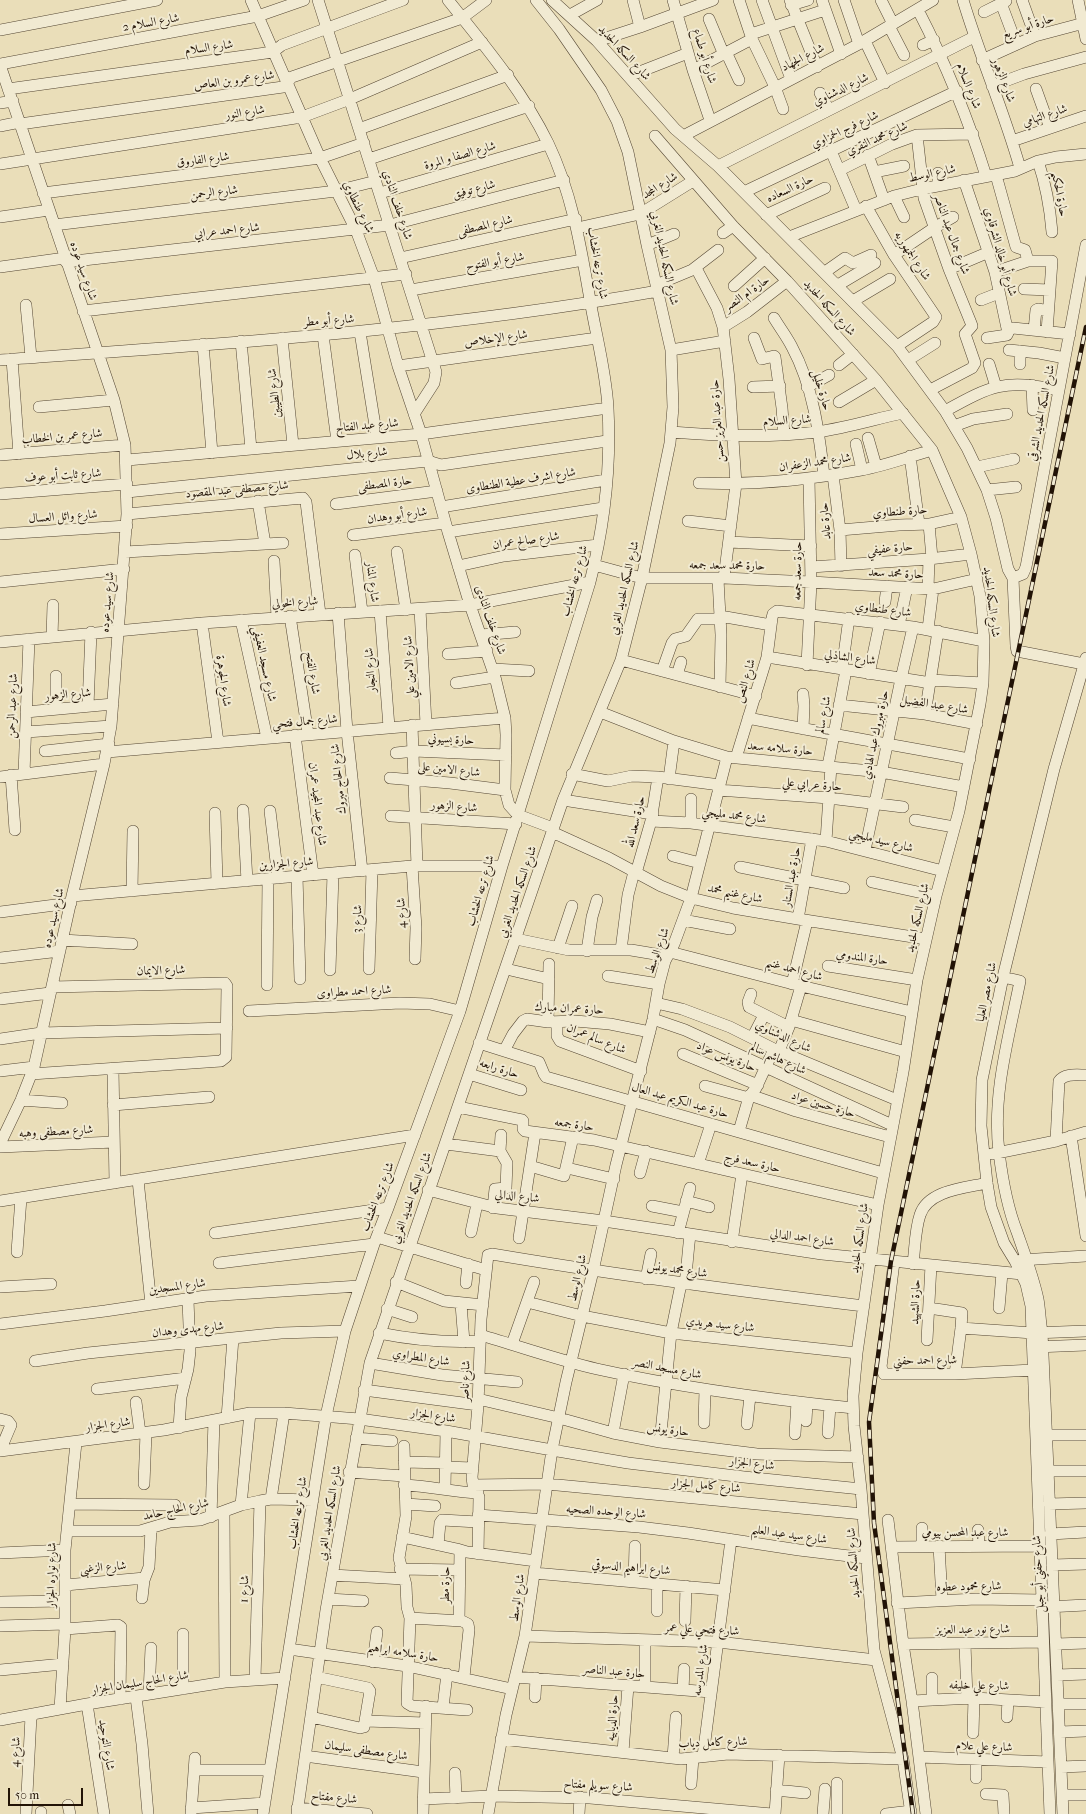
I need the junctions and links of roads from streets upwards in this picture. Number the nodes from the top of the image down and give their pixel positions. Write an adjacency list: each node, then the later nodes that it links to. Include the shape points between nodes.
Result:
1 (157, 0): 38 (street)
2 (251, 0): 29 (street, شارع طنطاوي)
3 (304, 0): 29 (street, شارع السلام 2)
4 (318, 0): 35 (street, شارع خلف النادي)
5 (403, 0): 35 (street, شارع السلام)
6 (448, 0): 30 (street, شارع ترعه الخشاب)
7 (486, 0): 30 (street, شارع عمرو بن العاص)
8 (536, 0): 122 (street, شارع السكه الحديد الغربي, via 584,64 617,121 628,152)
9 (552, 0): 28 (street, شارع السكه الحديد)
10 (597, 0): 28 (street)
11 (633, 0): 36 (street)
12 (673, 0): 27 (street, شارع أبو طماع)
13 (711, 0): 27 (street)
14 (739, 0): 40 (street)
15 (762, 0): 37 (street)
16 (808, 0): 22 (street)
17 (844, 0): 46 (street)
18 (881, 0): 34 (street)
19 (963, 0): 41 (street, شارع الزهور)
20 (1022, 0): 39 (street)
21 (1078, 0): 33 (street)
22 (791, 2): 32 (street)
23 (1005, 2): 26 (street); 47 (street)
24 (925, 4): 34 (street, شارع الجهاد); 43 (street, شارع السلام)
25 (824, 5): 32 (street); 52 (street)
26 (984, 12)
27 (678, 14): 36 (street); 50 (street, شارع أبو طماع)
28 (570, 15): 44 (street, شارع السكه الحديد)
29 (258, 16): 49 (street, شارع طنطاوي); 58 (street, شارع السلام 2)
30 (462, 18): 45 (street, شارع ترعه الخشاب); 57 (street, شارع عمرو بن العاص)
31 (709, 19): 51 (street)
32 (797, 20): 37 (street); 59 (street)
33 (1084, 23): 39 (street, حارة أبو سريع); 42 (street)
34 (891, 25): 46 (street, شارع الجهاد); 54 (street)
35 (327, 28): 49 (street, شارع السلام, via 282,44); 57 (street, شارع خلف النادي)
36 (640, 28): 44 (street)
37 (772, 28): 40 (street); 63 (street)
38 (0, 30)
39 (1035, 36): 47 (street, حارة أبو سريع)
40 (752, 37): 51 (street); 68 (street)
41 (974, 37): 53 (street, شارع الدشناوي); 56 (street, شارع الزهور)
42 (1086, 39)
43 (934, 40): 48 (street); 53 (street, شارع السلام)
44 (597, 41): 62 (street, شارع السكه الحديد)
45 (482, 42): 61 (street, شارع ترعه الخشاب); 73 (street, شارع النور)
46 (862, 43): 52 (street, شارع الجهاد); 65 (street)
47 (1016, 43): 56 (street, حارة أبو سريع)
48 (923, 45)
49 (273, 52): 66 (street, شارع طنطاوي); 69 (street, شارع السلام)
50 (688, 53): 60 (street, شارع أبو طماع); 62 (street)
51 (725, 54): 60 (street); 64 (street)
52 (841, 54): 59 (street, شارع الجهاد)
53 (941, 54): 65 (street, شارع الدشناوي); 71 (street, شارع السلام)
54 (904, 55)
55 (1086, 58): 67 (street, via 1024,74)
56 (982, 60): 67 (street, شارع الزهور)
57 (338, 61): 66 (street, شارع عمرو بن العاص, via 291,78); 73 (street, شارع خلف النادي)
58 (0, 64): 69 (street, شارع سيد عوده)
59 (816, 67): 63 (street, شارع الجهاد)
60 (693, 70): 81 (street, شارع أبو طماع)
61 (508, 75): 76 (street, شارع ترعه الخشاب); 85 (street)
62 (629, 76): 89 (street, شارع السكه الحديد)
63 (791, 79): 68 (street, شارع الجهاد)
64 (739, 80)
65 (885, 83): 78 (street, شارع الدشناوي)
66 (287, 84): 80 (street, شارع طنطاوي); 82 (street, شارع عمرو بن العاص, via 283,87)
67 (992, 86): 90 (street, شارع الزهور)
68 (775, 87): 77 (street); 81 (street, شارع الجهاد)
69 (8, 89): 74 (street, شارع سيد عوده)
70 (1036, 90): 84 (street)
71 (957, 91): 86 (street, شارع السلام); 93 (street, شارع فرج الحمزاوي)
72 (820, 93): 78 (street)
73 (350, 99): 80 (street, شارع النور); 85 (street, شارع خلف النادي)
74 (13, 101): 75 (street); 82 (street, شارع سيد عوده)
75 (0, 103)
76 (528, 106): 92 (street, شارع ترعه الخشاب); 98 (street)
77 (783, 109)
78 (829, 110): 101 (street, شارع الدشناوي)
79 (1086, 116): 84 (street, شارع التهامي)
80 (302, 117): 96 (street, شارع النور); 97 (street, شارع طنطاوي)
81 (710, 120): 89 (street, شارع الجهاد)
82 (20, 123): 83 (street, شارع عمرو بن العاص); 96 (street, شارع سيد عوده)
83 (0, 126)
84 (1050, 128): 90 (street, شارع التهامي)
85 (359, 129): 91 (street, شارع خلف النادي)
86 (973, 134): 87 (street, شارع محمد النقري); 107 (street, شارع السلام)
87 (916, 135): 95 (street, شارع محمد النقري); 114 (street, شارع جمال عبد الناصر)
88 (655, 136): 111 (street, شارع السكه الحديد)
89 (683, 136): 101 (street, شارع السكه الحديد)
90 (1012, 141): 103 (street, شارع الزهور)
91 (364, 143): 97 (street, شارع الفاروق); 98 (street, شارع خلف النادي)
92 (548, 144): 108 (street, شارع ترعه الخشاب); 118 (street, شارع الصفا و المروة)
93 (831, 151): 104 (street, شارع محمد النقري); 116 (street, شارع فرج الحمزاوي)
94 (1086, 154): 99 (street, شارع الوسط)
95 (868, 155): 104 (street, شارع محمد النقري); 105 (street)
96 (32, 158): 100 (street, شارع النور); 117 (street, شارع سيد عوده)
97 (320, 158): 115 (street, شارع طنطاوي); 117 (street, شارع الفاروق)
98 (369, 159): 110 (street, شارع خلف النادي)
99 (1038, 161): 103 (street, شارع الوسط); 133 (street, حارة الحكيم, via 1047,190)
100 (0, 164)
101 (718, 166): 116 (street, شارع السكه الحديد)
102 (904, 166): 105 (street)
103 (1020, 168): 107 (street, شارع الوسط)
104 (840, 170): 120 (street, شارع محمد النقري)
105 (874, 172): 119 (street)
106 (938, 173): 112 (street)
107 (991, 175): 109 (street, شارع الوسط); 146 (street, شارع السلام, via 1016,247 1025,250)
108 (564, 180): 127 (street, شارع ترعه الخشاب); 129 (street, شارع توفيق)
109 (964, 180): 112 (street, شارع الوسط); 140 (street, شارع أبو خالد الشرقاوي)
110 (376, 181): 115 (street, شارع الرحمن); 118 (street, شارع خلف النادي)
111 (693, 181): 122 (street, شارع المجد); 130 (street, شارع السكه الحديد)
112 (938, 186): 114 (street, شارع الوسط)
113 (825, 188): 123 (street, حارة السعاده)
114 (922, 189): 119 (street, شارع الوسط); 131 (street, شارع جمال عبد الناصر)
115 (336, 191): 128 (street, شارع الرحمن); 132 (street, شارع طنطاوي)
116 (744, 192): 123 (street, شارع السكه الحديد)
117 (43, 193): 121 (street, شارع سيد عوده)
118 (380, 193): 129 (street, شارع خلف النادي)
119 (889, 198): 120 (street, شارع الوسط); 125 (street)
120 (861, 208): 136 (street, شارع الوسط); 141 (street, شارع الجمهوريه)
121 (49, 210): 124 (street); 128 (street, شارع سيد عوده)
122 (640, 214): 127 (street, شارع المجد); 137 (street, شارع السكه الحديد الغربي)
123 (766, 215): 136 (street, شارع السكه الحديد)
124 (0, 217)
125 (904, 217)
126 (953, 217): 131 (street)
127 (577, 224): 142 (street, شارع المصطفى); 145 (street, شارع ترعه الخشاب)
128 (54, 225): 144 (street, شارع سيد عوده)
129 (390, 225): 132 (street, شارع احمد عرابي); 142 (street, شارع خلف النادي)
130 (733, 226): 134 (street); 143 (street, شارع السكه الحديد)
131 (934, 228): 141 (street); 149 (street, شارع جمال عبد الناصر)
132 (356, 230): 144 (street, شارع احمد عرابي); 153 (street, شارع طنطاوي)
133 (1052, 232)
134 (723, 233)
135 (674, 234): 137 (street)
136 (789, 237): 150 (street, شارع السكه الحديد)
137 (647, 245): 158 (street, شارع السكه الحديد الغربي)
138 (1086, 245): 177 (street, شارع السكه الحديد الشرقي)
139 (718, 250): 148 (street, شارع أبو مطر)
140 (989, 252): 149 (street); 151 (street, شارع أبو خالد الشرقاوي)
141 (894, 255): 187 (street, شارع الجمهوريه, via 936,319)
142 (400, 258): 152 (street, شارع خلف النادي)
143 (765, 258): 155 (street, شارع السكه الحديد); 157 (street)
144 (66, 260): 147 (street, شارع احمد عرابي); 167 (street, شارع سيد عوده)
145 (583, 260): 160 (street, شارع أبو الفتوح); 165 (street, شارع ترعه الخشاب)
146 (1028, 262): 151 (street); 161 (street, via 1052,262)
147 (0, 267)
148 (696, 268): 158 (street, شارع أبو مطر); 171 (street, حارة عبد العزيز حسن, via 717,308)
149 (949, 269): 208 (street, شارع جمال عبد الناصر, via 972,325 965,332 965,336 975,362 974,366)
150 (825, 272): 156 (street, شارع السكه الحديد); 156 (street, via 845,258 853,263 873,259)
151 (995, 272): 162 (street, شارع أبو خالد الشرقاوي)
152 (406, 274): 153 (street); 160 (street, شارع خلف النادي)
153 (374, 278): 167 (street); 172 (street, شارع طنطاوي)
154 (890, 279): 164 (street)
155 (787, 281): 171 (street, حارة ام النصر); 190 (street, شارع السكه الحديد)
156 (838, 285): 164 (street, شارع السكه الحديد)
157 (734, 286)
158 (657, 288): 165 (street, شارع أبو مطر); 188 (street, شارع السكه الحديد الغربي)
159 (1024, 289): 161 (street)
160 (411, 290): 170 (street, شارع خلف النادي)
161 (1050, 290): 168 (street)
162 (999, 293): 163 (street); 176 (street, شارع أبو خالد الشرقاوي)
163 (981, 300)
164 (853, 301): 187 (street, شارع السكه الحديد)
165 (591, 303): 170 (street, شارع أبو مطر); 180 (street, شارع ترعه الخشاب)
166 (26, 305): 191 (street)
167 (83, 311): 189 (street, شارع سيد عوده)
168 (1048, 311): 173 (street, via 1036,310); 175 (street)
169 (774, 318): 206 (street, حارة خليل, via 792,348)
170 (422, 325): 172 (street, شارع أبو مطر); 196 (street, شارع خلف النادي)
171 (723, 327): 184 (street, حارة عبد العزيز حسن)
172 (388, 329): 174 (street, شارع أبو مطر); 200 (street, شارع طنطاوي)
173 (1034, 330): 175 (street); 176 (street, via 1013,328)
174 (360, 332): 178 (street, شارع أبو مطر); 225 (street)
175 (1047, 332): 177 (street)
176 (1008, 333): 182 (street)
177 (1070, 334): 192 (street, شارع السكه الحديد الشرقي)
178 (323, 335): 179 (street, شارع أبو مطر); 227 (street)
179 (282, 338): 183 (street, شارع أبو مطر); 231 (street, شارع الطيبين)
180 (597, 338): 196 (street, شارع الإخلاص); 213 (street, شارع ترعه الخشاب)
181 (754, 338): 204 (street, via 762,359 775,356)
182 (987, 338)
183 (241, 341): 186 (street, شارع أبو مطر); 232 (street)
184 (724, 341): 188 (street); 224 (street, حارة عبد العزيز حسن)
185 (936, 343): 195 (street)
186 (203, 344): 189 (street, شارع أبو مطر); 234 (street)
187 (898, 346): 195 (street, شارع السكه الحديد)
188 (671, 350): 221 (street, شارع السكه الحديد الغربي)
189 (97, 352): 191 (street, شارع أبو مطر); 210 (street, شارع سيد عوده)
190 (853, 354): 199 (street); 202 (street, شارع السكه الحديد)
191 (31, 357): 193 (street, شارع أبو مطر)
192 (1065, 358): 198 (street, via 1014,351); 209 (street, شارع السكه الحديد الشرقي)
193 (12, 359): 194 (street, شارع أبو مطر); 235 (street)
194 (0, 360)
195 (908, 360): 208 (street, شارع السكه الحديد)
196 (434, 361): 200 (street, شارع الإخلاص); 217 (street, شارع خلف النادي, via 436,378)
197 (989, 364): 207 (street)
198 (1020, 364)
199 (839, 365)
200 (398, 366): 217 (street, شارع طنطاوي)
201 (829, 375): 206 (street)
202 (876, 380): 211 (street); 216 (street, شارع السكه الحديد)
203 (1032, 385): 207 (street); 209 (street); 214 (street)
204 (780, 386): 205 (street); 223 (street)
205 (753, 387)
206 (808, 387): 220 (street, حارة خليل)
207 (996, 387): 215 (street, via 978,393)
208 (930, 390): 215 (street, شارع السكه الحديد)
209 (1058, 390): 285 (street, شارع السكه الحديد الشرقي, via 1026,567 1022,574)
210 (114, 400): 212 (street); 230 (street, شارع سيد عوده)
211 (839, 402)
212 (39, 407)
213 (608, 408): 222 (street, شارع عبد الفتاح); 228 (street, شارع ترعه الخشاب)
214 (1033, 410)
215 (945, 411): 219 (street, شارع السكه الحديد)
216 (903, 413): 220 (street, شارع السلام); 233 (street, شارع السكه الحديد)
217 (414, 414): 222 (street, شارع طنطاوي)
218 (1007, 414): 219 (street, via 973,419)
219 (954, 426): 242 (street, شارع السكه الحديد)
220 (819, 431): 223 (street, شارع السلام); 244 (street, حارة خليل)
221 (671, 432): 224 (street, شارع السلام); 284 (street, شارع السكه الحديد الغربي)
222 (421, 434): 225 (street, شارع عبد الفتاح); 240 (street, شارع خلف النادى)
223 (784, 435): 224 (street, شارع السلام)
224 (733, 436): 248 (street, حارة عبد العزيز حسن)
225 (377, 438): 227 (street, شارع عبد الفتاح)
226 (868, 438): 241 (street)
227 (337, 441): 231 (street, شارع عبد الفتاح)
228 (607, 441): 240 (street, شارع بلال, via 441,465); 246 (street, شارع ترعه الخشاب)
229 (856, 444): 243 (street)
230 (125, 445): 235 (street, شارع عمر بن الخطاب); 239 (street, شارع سيد عوده)
231 (293, 445): 232 (street, شارع عبد الفتاح)
232 (251, 449): 234 (street, شارع عبد الفتاح)
233 (932, 450): 237 (street, شارع محمد الزعفران); 259 (street, شارع السكه الحديد)
234 (212, 453): 239 (street, شارع عبد الفتاح)
235 (19, 454): 236 (street, شارع عمر بن الخطاب)
236 (0, 455)
237 (910, 456): 241 (street, شارع محمد الزعفران); 261 (street)
238 (1014, 459): 242 (street)
239 (127, 460): 250 (street, شارع سيد عوده)
240 (428, 461): 250 (street, شارع بلال); 252 (street, شارع خلف النادى)
241 (876, 466): 243 (street, شارع محمد الزعفران)
242 (976, 467): 251 (street, شارع السكه الحديد)
243 (862, 470): 244 (street, شارع محمد الزعفران)
244 (829, 475): 245 (street, شارع محمد الزعفران); 265 (street, حارة عابد)
245 (809, 478): 248 (street, شارع محمد الزعفران); 272 (street, حارة سعد جمعه)
246 (606, 480): 256 (street, شارع اشرف عطية الطنطاوى); 257 (street, شارع ترعه الخشاب)
247 (699, 483): 248 (street, شارع محمد الزعفران)
248 (736, 484): 263 (street, حارة عبد العزيز حسن)
249 (1016, 487): 251 (street)
250 (127, 488): 253 (street, شارع ثابت أبو عوف); 258 (street, شارع سيد عوده)
251 (987, 490): 285 (street, شارع السكه الحديد, via 1008,570)
252 (436, 491): 255 (street, حارة المصطفى); 256 (street, شارع خلف النادى)
253 (0, 494)
254 (258, 501): 258 (street, شارع مصطفى عبد المقصود); 270 (street); 303 (street, شارع مصطفى عبد المقصود, via 299,497 306,501)
255 (336, 504)
256 (441, 507): 264 (street, شارع خلف النادى)
257 (603, 508): 264 (street, شارع أبو وهدان); 271 (street, شارع ترعه الخشاب)
258 (127, 514): 262 (street, شارع سيد عوده)
259 (961, 517): 261 (street, حارة طنطاوي); 275 (street, شارع السكه الحديد)
260 (688, 520): 263 (street)
261 (924, 524): 265 (street, حارة طنطاوي); 277 (street)
262 (127, 526): 266 (street, شارع وائل العسال); 273 (street, شارع سيد عوده)
263 (731, 526): 268 (street, حارة عبد العزيز حسن)
264 (446, 527): 267 (street, شارع أبو وهدان); 280 (street, شارع خلف النادى)
265 (840, 530): 281 (street, حارة عابد)
266 (0, 534)
267 (353, 535)
268 (729, 542): 272 (street); 286 (street, حارة عبد العزيز حسن)
269 (283, 543): 270 (street)
270 (265, 544): 273 (street)
271 (598, 545): 279 (street, شارع ترعه الخشاب); 280 (street, شارع صالح عمران, via 504,556)
272 (811, 546): 282 (street, حارة سعد جمعه)
273 (125, 552): 283 (street, شارع سيد عوده)
274 (397, 552): 298 (street)
275 (971, 554): 277 (street, حارة عفيفي); 287 (street, شارع السكه الحديد)
276 (355, 555): 301 (street, شارع المنار)
277 (931, 559): 281 (street, حارة عفيفي); 293 (street)
278 (274, 561): 306 (street)
279 (594, 565): 284 (street, حارة محمد سعد جمعه); 289 (street, شارع ترعه الخشاب)
280 (458, 566): 296 (street, شارع خلف النادى)
281 (841, 566): 282 (street, حارة عفيفي)
282 (811, 567): 290 (street, حارة سعد جمعه)
283 (124, 569): 288 (street); 315 (street, شارع سيد عوده)
284 (642, 578): 286 (street, حارة محمد سعد جمعه); 327 (street, شارع السكه الحديد الغربي)
285 (1013, 578): 328 (street, شارع السكه الحديد, via 1017,651)
286 (721, 579): 290 (street, حارة محمد سعد جمعه); 307 (street, حارة عبد العزيز حسن)
287 (977, 579): 293 (street, حارة محمد سعد); 322 (street, شارع السكه الحديد)
288 (0, 582)
289 (590, 582): 296 (street, شارع الخولي); 399 (street, شارع ترعه الخشاب)
290 (811, 582): 291 (street, حارة محمد سعد); 304 (street, حارة سعد جمعه)
291 (887, 586): 292 (street, حارة محمد سعد); 294 (street)
292 (907, 587): 293 (street, حارة محمد سعد); 313 (street)
293 (930, 589): 316 (street)
294 (884, 602)
295 (53, 604): 320 (street)
296 (470, 605): 297 (street, شارع الخولي); 319 (street, شارع خلف النادى)
297 (420, 609): 298 (street, شارع الخولي); 354 (street, شارع الامين علي)
298 (406, 610): 299 (street, شارع الخولي)
299 (380, 611): 301 (street, شارع الخولي); 358 (street, شارع النجار)
300 (777, 611): 304 (street, شارع طنطاوي); 312 (street, شارع النص, via 773,614)
301 (362, 612): 302 (street, شارع الخولي)
302 (338, 613): 303 (street, شارع الخولي); 360 (street, شارع الحاج مبروك)
303 (320, 614): 305 (street, شارع الخولي)
304 (810, 614): 308 (street, شارع طنطاوي); 330 (street, حارة سعد جمعه)
305 (290, 616): 306 (street, شارع الخولي); 362 (street, شارع الفتح)
306 (277, 617): 309 (street, شارع الخولي)
307 (720, 617): 312 (street); 336 (street, via 698,619 686,636 675,639 672,643); 341 (street, حارة عبد العزيز حسن)
308 (849, 618): 310 (street, شارع طنطاوي); 331 (street, شارع سالم)
309 (241, 620): 311 (street, شارع الخولي); 365 (street, شارع مسجد العفيفي)
310 (880, 622): 313 (street, شارع طنطاوي); 334 (street)
311 (202, 623): 315 (street, شارع الخولي); 367 (street, شارع الجوهرة)
312 (771, 625): 326 (street, شارع النص)
313 (899, 625): 314 (street, شارع طنطاوي)
314 (913, 627): 316 (street, شارع طنطاوي); 337 (street, حارة مبروك عبد الهادي)
315 (119, 630): 317 (street, شارع الخولي); 344 (street, شارع سيد عوده)
316 (933, 630): 322 (street, شارع طنطاوي); 338 (street)
317 (91, 632): 320 (street, شارع الخولي); 346 (street)
318 (515, 632): 319 (street)
319 (481, 635): 324 (street, شارع خلف النادى)
320 (52, 637): 321 (street, شارع الخولي)
321 (29, 639): 323 (street, شارع الخولي); 348 (street, شارع عبد الرحمن)
322 (984, 641): 340 (street, شارع السكه الحديد)
323 (0, 642)
324 (487, 651): 325 (street); 333 (street, شارع خلف النادى)
325 (448, 654)
326 (767, 657): 330 (street, شارع الشاذلي); 343 (street, شارع النص)
327 (621, 660): 336 (street); 349 (street, شارع السكه الحديد الغربي)
328 (1085, 661): 453 (street, شارع مصر العليا, via 1054,769)
329 (681, 662): 336 (street)
330 (807, 665): 331 (street, شارع الشاذلي)
331 (844, 669): 334 (street, شارع الشاذلي); 345 (street, شارع سالم)
332 (529, 671): 333 (street)
333 (494, 673): 339 (street); 352 (street, شارع خلف النادى)
334 (869, 674): 337 (street, شارع الشاذلي)
335 (56, 676): 347 (street)
336 (670, 676): 341 (street)
337 (901, 679): 338 (street, شارع الشاذلي); 350 (street, حارة مبروك عبد الهادي)
338 (931, 682): 340 (street, شارع الشاذلي); 351 (street)
339 (456, 683)
340 (983, 683): 355 (street, شارع السكه الحديد)
341 (720, 687): 343 (street)
342 (803, 694): 359 (street)
343 (756, 696): 353 (street, شارع النص)
344 (113, 704): 346 (street, شارع الزهور); 357 (street, شارع سيد عوده)
345 (839, 705): 350 (street, شارع عبد الفضيل); 364 (street, شارع سالم)
346 (88, 706): 347 (street, شارع الزهور)
347 (56, 709): 348 (street, شارع الزهور)
348 (26, 712): 361 (street, شارع عبد الرحمن)
349 (600, 712): 366 (street, حارة سلامه سعد); 380 (street, شارع السكه الحديد الغربي)
350 (894, 712): 351 (street, شارع عبد الفضيل); 368 (street, حارة مبروك عبد الهادي)
351 (925, 714): 355 (street, شارع عبد الفضيل)
352 (505, 718): 354 (street, شارع جمال فتحي); 373 (street, شارع خلف النادى)
353 (748, 718): 359 (street); 374 (street, شارع النص)
354 (426, 724): 356 (street, شارع جمال فتحي)
355 (977, 724): 375 (street, شارع السكه الحديد)
356 (412, 725): 358 (street, شارع جمال فتحي); 371 (street)
357 (111, 726): 361 (street); 369 (street, شارع سيد عوده)
358 (389, 728): 360 (street, شارع جمال فتحي)
359 (803, 729): 364 (street)
360 (347, 731): 362 (street, شارع جمال فتحي); 415 (street, شارع الحاج مبروك)
361 (26, 732): 379 (street, شارع عبد الرحمن)
362 (308, 734): 363 (street, شارع جمال فتحي)
363 (295, 736): 365 (street, شارع جمال فتحي); 419 (street, شارع عبد المجيد عمران)
364 (833, 736): 368 (street); 377 (street, شارع سالم)
365 (267, 738): 367 (street, شارع جمال فتحي)
366 (674, 741): 374 (street, حارة سلامه سعد); 383 (street, حارة سعد الله)
367 (218, 742): 369 (street, شارع جمال فتحي)
368 (887, 743): 375 (street); 378 (street, حارة مبروك عبد الهادي)
369 (108, 748): 370 (street, شارع جمال فتحي); 376 (street, شارع سيد عوده)
370 (45, 751)
371 (414, 751): 372 (street, حارة بسيوني); 373 (street, حارة بسيوني); 384 (street)
372 (396, 753)
373 (506, 755): 387 (street, شارع خلف النادى)
374 (732, 758): 377 (street, حارة سلامه سعد); 385 (street, شارع الوسط)
375 (970, 758): 386 (street, شارع السكه الحديد)
376 (104, 764): 379 (street); 430 (street, شارع سيد عوده)
377 (829, 766): 378 (street, حارة سلامه سعد); 388 (street, شارع سالم)
378 (881, 772): 386 (street, حارة سلامه سعد); 391 (street, حارة مبروك عبد الهادي)
379 (24, 774): 381 (street)
380 (572, 774): 383 (street, حارة عرابي علي, via 608,781 632,776); 390 (street, شارع السكه الحديد الغربي)
381 (6, 776): 404 (street)
382 (390, 778): 384 (street, شارع الامين على)
383 (664, 778): 385 (street, حارة عرابي علي); 398 (street, حارة سعد الله)
384 (415, 779): 387 (street, شارع الامين على); 397 (street)
385 (719, 787): 388 (street, حارة عرابي علي); 402 (street, شارع الوسط)
386 (964, 787): 403 (street, شارع السكه الحديد)
387 (505, 790): 399 (street, شارع خلف النادى, via 509,805)
388 (829, 798): 391 (street, حارة عرابي علي); 408 (street, شارع سالم)
389 (691, 799): 401 (street)
390 (563, 800): 398 (street, شارع محمد مليجي); 405 (street, شارع السكه الحديد الغربي)
391 (874, 804): 392 (street, حارة عرابي علي); 409 (street, حارة مبروك عبد الهادي)
392 (903, 807)
393 (243, 810): 423 (street)
394 (270, 811): 421 (street)
395 (215, 813): 425 (street)
396 (390, 816): 397 (street, شارع الزهور)
397 (415, 818): 399 (street, شارع الزهور); 412 (street)
398 (652, 818): 401 (street, شارع محمد مليجي); 417 (street, حارة سعد الله)
399 (517, 819): 405 (street, شارع الزهور); 413 (street, شارع ترعه الخشاب)
400 (915, 820): 403 (street)
401 (691, 823): 402 (street, شارع محمد مليجي)
402 (709, 825): 407 (street, شارع محمد مليجي); 411 (street, شارع الوسط)
403 (954, 827): 416 (street, شارع السكه الحديد)
404 (15, 830)
405 (552, 830): 417 (street, شارع غنيم محمد); 437 (street, شارع السكه الحديد الغربي)
406 (133, 831): 427 (street)
407 (812, 839): 408 (street, شارع سيد مليجي); 422 (street, حارة عبد الستار)
408 (826, 841): 409 (street, شارع سيد مليجي)
409 (865, 850): 416 (street, شارع سيد مليجي)
410 (673, 856): 411 (street)
411 (700, 863): 429 (street, شارع الوسط)
412 (415, 866): 413 (street, شارع الجزارين); 415 (street, شارع الجزارين); 446 (street, شارع 4)
413 (502, 866): 465 (street, شارع ترعه الخشاب)
414 (740, 867): 422 (street)
415 (367, 870): 418 (street, شارع الجزارين); 449 (street, شارع 3)
416 (943, 871): 428 (street, شارع السكه الحديد)
417 (635, 872): 429 (street, شارع غنيم محمد); 442 (street, حارة سعد الله, via 628,896)
418 (333, 873): 419 (street, شارع الجزارين); 451 (street)
419 (313, 875): 420 (street, شارع الجزارين)
420 (298, 876): 421 (street, شارع الجزارين); 454 (street)
421 (273, 878): 423 (street, شارع الجزارين); 458 (street)
422 (806, 880): 426 (street); 435 (street, حارة عبد الستار)
423 (247, 881): 425 (street, شارع الجزارين)
424 (872, 882): 428 (street)
425 (217, 883): 427 (street, شارع الجزارين)
426 (844, 888)
427 (132, 891): 430 (street, شارع الجزارين)
428 (936, 896): 438 (street, شارع السكه الحديد)
429 (691, 898): 434 (street, شارع الوسط); 435 (street, شارع غنيم محمد)
430 (71, 899): 433 (street, شارع الجزارين); 440 (street, شارع سيد عوده)
431 (597, 900): 443 (street)
432 (572, 906): 441 (street)
433 (0, 912)
434 (683, 920): 436 (street); 444 (street, شارع الوسط)
435 (803, 920): 438 (street, شارع غنيم محمد); 459 (street, حارة عبد الستار)
436 (730, 929)
437 (516, 939): 441 (street, شارع احمد غنيم); 450 (street, شارع السكه الحديد الغربي)
438 (926, 939): 456 (street, شارع السكه الحديد)
439 (132, 944): 440 (street)
440 (61, 945): 445 (street); 460 (street, شارع سيد عوده)
441 (558, 948): 443 (street, شارع احمد غنيم)
442 (621, 950): 443 (street, شارع احمد غنيم); 444 (street, شارع احمد غنيم)
443 (587, 951)
444 (669, 954): 457 (street, شارع الوسط); 459 (street, شارع احمد غنيم)
445 (0, 958)
446 (415, 959)
447 (549, 964): 455 (street)
448 (828, 966): 456 (street, حارة المندومي)
449 (369, 969)
450 (506, 969): 455 (street); 476 (street, شارع السكه الحديد الغربي)
451 (330, 970)
452 (608, 976): 457 (street)
453 (1003, 977): 517 (street, via 1020,981 999,1084); 518 (street, شارع مصر العليا, via 982,1080 981,1126)
454 (300, 979)
455 (549, 979): 469 (street)
456 (917, 980): 466 (street, شارع السكه الحديد)
457 (659, 984): 463 (street, شارع الوسط)
458 (267, 985)
459 (797, 985): 466 (street, شارع احمد غنيم); 470 (street, حارة عبد الستار)
460 (51, 990): 462 (street, شارع الايمان); 471 (street, شارع الايمان, via 223,982 227,986); 473 (street, شارع سيد عوده)
461 (751, 994): 467 (street, via 749,1007)
462 (0, 999)
463 (656, 1003): 468 (street, شارع الوسط); 474 (street, شارع الدشناوي, via 682,1009)
464 (249, 1011): 465 (street, شارع احمد مطراوى, via 400,1003 430,1004)
465 (460, 1011): 504 (street, شارع ترعه الخشاب)
466 (912, 1012): 479 (street, شارع السكه الحديد)
467 (764, 1015): 470 (street); 474 (street)
468 (653, 1019): 472 (street, شارع الوسط); 481 (street, شارع هاشم سالم, via 685,1030)
469 (552, 1022): 472 (street, حارة عمران مبارك, via 610,1024); 478 (street, حارة عمران مبارك, via 529,1019 523,1021 512,1034); 485 (street, شارع سالم عمران, via 560,1041)
470 (790, 1023): 477 (street, حارة عبد الستار); 479 (street)
471 (227, 1028): 473 (street); 482 (street, شارع الايمان, via 224,1061)
472 (650, 1032): 485 (street, شارع الوسط)
473 (41, 1034): 475 (street); 483 (street, شارع سيد عوده)
474 (752, 1038): 477 (street, شارع الدشناوي)
475 (0, 1039)
476 (480, 1044): 478 (street, حارة عبد الكريم عبد العال); 486 (street, شارع السكه الحديد الغربي)
477 (776, 1050): 481 (street, حارة عبد الستار); 494 (street, شارع الدشناوي)
478 (504, 1051): 495 (street, حارة عبد الكريم عبد العال, via 539,1062 546,1077)
479 (906, 1052): 494 (street, شارع السكه الحديد)
480 (683, 1054): 488 (street, حارة يونس عواد)
481 (766, 1068): 488 (street, حارة عبد الستار); 500 (street, شارع هاشم سالم)
482 (113, 1069): 483 (street); 497 (street)
483 (32, 1070): 484 (street); 493 (street, شارع سيد عوده)
484 (0, 1071)
485 (641, 1071): 495 (street, شارع الوسط)
486 (469, 1074): 490 (street, حارة رابعه); 498 (street, شارع السكه الحديد الغربي)
487 (1086, 1075): 509 (street, via 1063,1077 1059,1081)
488 (758, 1085): 491 (street, حارة عبد الستار)
489 (705, 1086): 491 (street, حارة حسين عواد)
490 (521, 1090)
491 (749, 1096): 501 (street, حارة عبد الستار); 508 (street, حارة حسين عواد)
492 (209, 1097): 497 (street)
493 (21, 1100): 496 (street); 511 (street, شارع سيد عوده)
494 (897, 1100): 500 (street, شارع السكه الحديد)
495 (633, 1101): 499 (street, حارة عبد الكريم عبد العال); 513 (street, شارع الوسط)
496 (62, 1103)
497 (113, 1105): 510 (street)
498 (458, 1107): 503 (street, حارة جمعه, via 522,1120 523,1130); 512 (street, شارع السكه الحديد الغربي)
499 (711, 1124): 501 (street, حارة عبد الكريم عبد العال); 519 (street)
500 (892, 1125): 508 (street, شارع السكه الحديد)
501 (739, 1132): 523 (street, حارة عبد الكريم عبد العال)
502 (1086, 1132): 506 (street)
503 (535, 1133): 507 (street, حارة جمعه); 520 (street)
504 (415, 1135): 526 (street); 538 (street, شارع ترعه الخشاب)
505 (501, 1135): 515 (street)
506 (1071, 1136): 509 (street); 531 (street)
507 (573, 1137): 513 (street, حارة جمعه); 521 (street)
508 (890, 1137): 523 (street, شارع السكه الحديد)
509 (1056, 1141): 517 (street)
510 (114, 1142): 514 (street, شارع مصطفى وهبه); 527 (street)
511 (0, 1144)
512 (446, 1144): 515 (street); 530 (street, شارع السكه الحديد الغربي)
513 (621, 1146): 516 (street, حارة سعد فرج); 525 (street, شارع الوسط)
514 (0, 1148)
515 (500, 1151): 539 (street, via 506,1162 506,1188 495,1189)
516 (646, 1151): 519 (street, حارة سعد فرج); 522 (street)
517 (999, 1152): 518 (street); 558 (street, via 1016,1231)
518 (984, 1155): 528 (street, شارع مصر العليا)
519 (698, 1164): 524 (street, حارة سعد فرج)
520 (530, 1166): 521 (street, via 564,1176); 541 (street)
521 (567, 1168): 525 (street)
522 (640, 1173)
523 (884, 1173): 536 (street, شارع السكه الحديد)
524 (742, 1174): 536 (street, حارة سعد فرج); 551 (street)
525 (614, 1179): 543 (street, شارع الوسط)
526 (138, 1180): 527 (street); 579 (street)
527 (115, 1183): 532 (street)
528 (987, 1183): 559 (street, شارع مصر العليا, via 997,1224 1004,1243); 563 (street, via 935,1197 924,1207 920,1215)
529 (690, 1188): 534 (street)
530 (428, 1190): 535 (street, شارع الدالي); 552 (street, شارع السكه الحديد الغربي)
531 (1083, 1192): 548 (street)
532 (21, 1198): 533 (street); 553 (street)
533 (0, 1201)
534 (686, 1201): 540 (street); 542 (street)
535 (477, 1204): 539 (street, شارع الدالي); 544 (street)
536 (878, 1205): 557 (street, شارع السكه الحديد)
537 (652, 1206): 542 (street)
538 (388, 1208): 545 (street); 550 (street, شارع ترعه الخشاب)
539 (493, 1208): 541 (street, شارع الدالي)
540 (709, 1208)
541 (523, 1211): 543 (street, شارع الدالي); 549 (street)
542 (683, 1212): 546 (street)
543 (604, 1221): 546 (street, شارع احمد الدالي); 566 (street, شارع الوسط)
544 (471, 1232)
545 (215, 1233)
546 (678, 1233): 547 (street, شارع احمد الدالي)
547 (690, 1235): 551 (street, شارع احمد الدالي); 574 (street, via 689,1258)
548 (1086, 1236)
549 (519, 1238)
550 (375, 1240): 552 (street); 561 (street); 575 (street, شارع ترعه الخشاب)
551 (732, 1242): 557 (street, شارع احمد الدالي)
552 (409, 1246): 562 (street); 570 (street, شارع السكه الحديد الغربي)
553 (17, 1252)
554 (651, 1254): 569 (street)
555 (488, 1255): 565 (street, شارع ناصر); 566 (street, شارع محمد يونس)
556 (1086, 1256): 558 (street)
557 (870, 1259): 560 (street, شارع احمد الدالي); 582 (street, شارع السكه الحديد)
558 (1028, 1260): 559 (street); 592 (street, via 1038,1301)
559 (1015, 1261): 568 (street, شارع مصر العليا)
560 (894, 1262): 563 (street, شارع احمد الدالي); 609 (street, شارع احمد حفني, via 881,1371 888,1375)
561 (219, 1263)
562 (468, 1264): 565 (street); 572 (street)
563 (913, 1264): 564 (street, شارع احمد الدالي)
564 (930, 1265): 567 (street, شارع احمد الدالي); 583 (street, حارة الشهيد)
565 (486, 1270): 581 (street, شارع ناصر)
566 (593, 1272): 569 (street, شارع محمد يونس); 586 (street, شارع الوسط)
567 (1002, 1273): 568 (street, شارع احمد الدالي); 584 (street)
568 (1022, 1274): 592 (street, شارع مصر العليا)
569 (646, 1279): 574 (street, شارع محمد يونس)
570 (396, 1282): 580 (street, via 442,1300); 585 (street, شارع السكه الحديد الغربي)
571 (534, 1282): 578 (street)
572 (466, 1283)
573 (51, 1284): 576 (street)
574 (683, 1284): 582 (street, شارع محمد يونس); 594 (street)
575 (359, 1286): 577 (street, شارع المسجدين); 590 (street, شارع ترعه الخشاب)
576 (0, 1287)
577 (188, 1300): 579 (street, شارع المسجدين); 599 (street)
578 (527, 1302): 586 (street, شارع سيد هريدي); 600 (street)
579 (151, 1304): 588 (street, شارع المسجدين)
580 (461, 1304): 581 (street); 598 (street)
581 (482, 1305): 596 (street, شارع ناصر)
582 (864, 1306): 603 (street, شارع السكه الحديد)
583 (929, 1308): 589 (street, via 961,1312); 597 (street, حارة الشهيد)
584 (998, 1308)
585 (387, 1309): 587 (street); 593 (street, شارع السكه الحديد الغربي)
586 (582, 1316): 594 (street, شارع سيد هريدي); 605 (street, شارع الوسط)
587 (412, 1317)
588 (0, 1324)
589 (961, 1328): 592 (street); 609 (street)
590 (345, 1331): 595 (street, شارع مهدى وهدان); 625 (street, شارع ترعه الخشاب)
591 (1086, 1331): 592 (street)
592 (1037, 1332): 602 (street, شارع حفني أبو جبل)
593 (379, 1333): 598 (street, شارع مسجد النصر, via 412,1340); 606 (street, شارع السكه الحديد الغربي)
594 (671, 1333): 603 (street, شارع سيد هريدي); 613 (street)
595 (233, 1338): 599 (street, شارع مهدى وهدان); 627 (street)
596 (480, 1338): 598 (street, شارع مسجد النصر); 600 (street, شارع مسجد النصر); 611 (street, شارع ناصر)
597 (928, 1340)
598 (464, 1342)
599 (190, 1343): 604 (street, شارع مهدى وهدان); 610 (street)
600 (512, 1344): 605 (street, شارع مسجد النصر)
601 (1086, 1345): 602 (street)
602 (1037, 1347): 607 (street, شارع حفني أبو جبل); 640 (street, شارع حفني أبو جبل)
603 (857, 1353): 622 (street, شارع السكه الحديد)
604 (35, 1362)
605 (571, 1362): 608 (street, شارع مسجد النصر); 628 (street, شارع الوسط)
606 (370, 1363): 611 (street, شارع المطراوي, via 427,1373); 615 (street, شارع السكه الحديد الغربي)
607 (1033, 1370): 609 (street, شارع احمد حفني); 640 (street, شارع حفني أبو جبل)
608 (624, 1374): 613 (street, شارع مسجد النصر); 637 (street)
609 (954, 1374)
610 (186, 1378): 614 (street); 634 (street)
611 (479, 1378): 612 (street, شارع المطراوي); 619 (street, شارع ناصر)
612 (517, 1382)
613 (666, 1383): 616 (street, شارع مسجد النصر); 645 (street)
614 (97, 1388)
615 (364, 1390): 619 (street, حارة يونس); 629 (street, شارع السكه الحديد الغربي)
616 (705, 1390): 617 (street, شارع مسجد النصر); 632 (street)
617 (750, 1396): 620 (street, شارع مسجد النصر); 633 (street)
618 (136, 1402): 636 (street)
619 (478, 1402): 628 (street, حارة يونس); 642 (street, شارع ناصر)
620 (802, 1403): 621 (street, شارع مسجد النصر); 631 (street); 638 (street)
621 (830, 1406): 622 (street, شارع مسجد النصر); 639 (street)
622 (853, 1408): 650 (street, شارع السكه الحديد)
623 (250, 1413): 624 (street, شارع الجزار); 627 (street, شارع الجزار); 670 (street)
624 (284, 1413): 625 (street, شارع الجزار); 663 (street, شارع 1)
625 (326, 1416): 629 (street, شارع الجزار); 664 (street, شارع ترعه الخشاب)
626 (0, 1418): 649 (street, via 11,1425)
627 (227, 1418): 630 (street, شارع الجزار)
628 (558, 1418): 637 (street, حارة يونس); 648 (street, شارع الوسط)
629 (359, 1419): 635 (street, شارع الجزار); 643 (street, شارع السكه الحديد الغربي)
630 (214, 1420): 634 (street, شارع الجزار); 674 (street)
631 (806, 1421)
632 (704, 1423)
633 (747, 1424)
634 (178, 1428): 636 (street, شارع الجزار)
635 (446, 1431): 642 (street, شارع الجزار); 652 (street)
636 (143, 1433): 646 (street, شارع الجزار); 658 (street)
637 (612, 1433): 645 (street, حارة يونس)
638 (795, 1434)
639 (828, 1434)
640 (1041, 1435): 641 (street); 654 (street, شارع حفني أبو جبل); 691 (street, شارع حفني أبو جبل)
641 (1086, 1435)
642 (476, 1436): 648 (street, شارع الجزار); 653 (street, شارع ناصر)
643 (356, 1438): 644 (street); 656 (street, شارع السكه الحديد الغربي)
644 (392, 1441)
645 (660, 1442): 650 (street, حارة يونس, via 757,1454)
646 (76, 1443): 649 (street, شارع الجزار); 666 (street, شارع نواره الجزار)
647 (404, 1446): 651 (street)
648 (552, 1450): 659 (street, شارع الوسط); 662 (street, شارع الجزار, via 628,1463)
649 (0, 1451)
650 (858, 1457): 662 (street, شارع السكه الحديد)
651 (404, 1462): 652 (street); 657 (street)
652 (445, 1465): 653 (street); 660 (street)
653 (473, 1468): 661 (street, شارع ناصر)
654 (1048, 1471): 655 (street); 668 (street, شارع حفني أبو جبل)
655 (1086, 1471)
656 (350, 1472): 657 (street, شارع كامل الجزار); 704 (street, شارع السكه الحديد الغربي)
657 (404, 1481): 660 (street, شارع كامل الجزار); 667 (street)
658 (144, 1484)
659 (547, 1484): 661 (street, شارع كامل الجزار); 673 (street, شارع كامل الجزار); 677 (street, شارع الوسط)
660 (445, 1489): 661 (street, شارع كامل الجزار, via 455,1492)
661 (476, 1489): 675 (street, شارع ناصر)
662 (861, 1489): 673 (street, شارع السكه الحديد)
663 (266, 1500): 664 (street, شارع الحاج حامد); 670 (street, شارع الحاج حامد); 755 (street, شارع 1)
664 (313, 1500): 738 (street, شارع ترعه الخشاب)
665 (1086, 1503): 668 (street)
666 (70, 1504): 669 (street); 681 (street, شارع نواره الجزار)
667 (406, 1504): 671 (street); 684 (street)
668 (1049, 1504): 683 (street, شارع حفني أبو جبل)
669 (176, 1505)
670 (241, 1505): 672 (street, شارع الحاج حامد)
671 (435, 1506)
672 (224, 1511): 674 (street, شارع الحاج حامد); 756 (street)
673 (863, 1514): 697 (street, شارع السكه الحديد)
674 (211, 1517): 679 (street, شارع الحاج حامد, via 170,1522)
675 (478, 1518): 677 (street, شارع الوحده الصحيه); 686 (street, شارع الوحده الصحيه, via 442,1520); 696 (street, شارع ناصر)
676 (888, 1520): 692 (street)
677 (541, 1521): 685 (street, شارع الوحده الصحيه, via 639,1527); 698 (street, شارع الوسط)
678 (922, 1528): 689 (street)
679 (151, 1529): 681 (street, شارع الحاج حامد); 705 (street, via 149,1567)
680 (978, 1530): 687 (street)
681 (67, 1531): 693 (street, شارع نواره الجزار)
682 (1086, 1532): 683 (street)
683 (1050, 1534): 700 (street, شارع حفني أبو جبل)
684 (402, 1537): 686 (street); 703 (street, via 399,1558)
685 (731, 1540): 697 (street, شارع سيد عبد العليم); 710 (street, شارع المدرسه)
686 (438, 1544): 694 (street)
687 (979, 1545): 690 (street, شارع عبد المحسن بيومي); 691 (street, شارع عبد المحسن بيومي)
688 (635, 1546): 706 (street)
689 (922, 1546): 690 (street, شارع عبد المحسن بيومي); 692 (street, شارع عبد المحسن بيومي)
690 (938, 1546): 713 (street)
691 (1039, 1546): 718 (street, شارع حفني أبو جبل)
692 (892, 1547): 717 (street)
693 (65, 1550): 695 (street); 708 (street, شارع نواره الجزار)
694 (460, 1550): 696 (street); 701 (street, حارة مطر)
695 (0, 1553)
696 (478, 1554): 698 (street)
697 (866, 1558): 740 (street, شارع السكه الحديد)
698 (536, 1561): 702 (street, شارع الوسط)
699 (1086, 1564): 700 (street)
700 (1052, 1565): 720 (street, شارع حفني أبو جبل)
701 (459, 1570): 703 (street); 723 (street, حارة مطر)
702 (534, 1573): 706 (street, شارع ابراهيم الدسوقي); 729 (street, شارع الوسط)
703 (402, 1574): 704 (street); 722 (street)
704 (332, 1575): 712 (street, شارع السكه الحديد الغربي)
705 (145, 1578): 708 (street, شارع الزغبى); 711 (street)
706 (634, 1582): 707 (street, شارع ابراهيم الدسوقي)
707 (657, 1584): 709 (street, شارع ابراهيم الدسوقي); 721 (street)
708 (65, 1585): 714 (street, شارع نواره الجزار)
709 (686, 1586): 710 (street, شارع ابراهيم الدسوقي); 724 (street)
710 (725, 1590): 731 (street, شارع المدرسه)
711 (142, 1598)
712 (328, 1599): 715 (street); 739 (street, شارع السكه الحديد الغربي)
713 (942, 1600): 717 (street, شارع محمود عطوه); 718 (street, شارع محمود عطوه)
714 (65, 1601): 716 (street); 726 (street, شارع نواره الجزار)
715 (363, 1601)
716 (0, 1602)
717 (898, 1603): 734 (street)
718 (1042, 1603): 720 (street, شارع محمود عطوه); 732 (street, شارع حفني أبو جبل)
719 (1086, 1605): 720 (street, شارع محمود عطوه)
720 (1054, 1606): 736 (street, شارع حفني أبو جبل)
721 (657, 1611)
722 (410, 1618): 723 (street); 743 (street)
723 (458, 1621): 750 (street, via 466,1622 469,1627)
724 (685, 1621)
725 (0, 1626): 726 (street)
726 (65, 1627): 742 (street, شارع نواره الجزار); 767 (street, via 122,1627)
727 (377, 1632): 741 (street)
728 (183, 1634): 760 (street)
729 (525, 1636): 730 (street, شارع فتحي علي عمر); 751 (street, شارع الوسط)
730 (645, 1640): 731 (street, شارع فتحي علي عمر); 758 (street)
731 (718, 1642): 740 (street, شارع فتحي علي عمر); 762 (street, شارع المدرسه)
732 (1043, 1642): 735 (street, شارع نور عبد العزيز); 771 (street, شارع حفني أبو جبل)
733 (1086, 1643): 736 (street)
734 (903, 1644): 735 (street, شارع نور عبد العزيز); 770 (street)
735 (965, 1644): 766 (street)
736 (1056, 1644): 748 (street, شارع حفني أبو جبل)
737 (151, 1648): 763 (street)
738 (289, 1649): 739 (street, حارة سلامه ابراهيم); 752 (street, شارع ترعه الخشاب)
739 (320, 1654): 741 (street, حارة سلامه ابراهيم); 749 (street, شارع السكه الحديد الغربي)
740 (876, 1660): 797 (street, شارع السكه الحديد)
741 (374, 1662): 743 (street, حارة سلامه ابراهيم)
742 (63, 1664): 745 (street); 777 (street, شارع نواره الجزار)
743 (407, 1666): 746 (street, حارة سلامه ابراهيم); 775 (street, via 406,1703 412,1706)
744 (684, 1669): 761 (street)
745 (0, 1670)
746 (447, 1674): 750 (street, حارة سلامه ابراهيم); 776 (street)
747 (1086, 1674): 748 (street)
748 (1057, 1675): 773 (street, شارع حفني أبو جبل)
749 (316, 1677): 780 (street, شارع السكه الحديد الغربي); 784 (street, via 368,1688 370,1691)
750 (464, 1677): 759 (street, حارة سلامه ابراهيم)
751 (515, 1677): 753 (street, حارة عبد الناصر); 759 (street, شارع الوسط)
752 (285, 1678): 755 (street, شارع الحاج سليمان الجزار); 803 (street, شارع ترعه الخشاب)
753 (536, 1678): 757 (street, حارة عبد الناصر); 765 (street)
754 (932, 1678): 768 (street)
755 (255, 1679): 756 (street, شارع الحاج سليمان الجزار)
756 (225, 1682): 760 (street, شارع الحاج سليمان الجزار)
757 (628, 1686): 758 (street, حارة عبد الناصر); 790 (street, حارة الديابيه)
758 (645, 1687): 761 (street, حارة عبد الناصر)
759 (512, 1688): 789 (street, شارع الوسط)
760 (183, 1689): 763 (street, شارع الحاج سليمان الجزار)
761 (683, 1690): 762 (street, حارة عبد الناصر)
762 (711, 1692): 793 (street, شارع المدرسه)
763 (149, 1694): 764 (street, شارع الحاج سليمان الجزار)
764 (136, 1696): 767 (street, شارع الحاج سليمان الجزار); 825 (street)
765 (535, 1696)
766 (971, 1698): 768 (street, شارع علي خليفه); 769 (street, شارع علي خليفه); 788 (street)
767 (120, 1699): 772 (street, شارع الحاج سليمان الجزار)
768 (932, 1699): 770 (street, شارع علي خليفه)
769 (1008, 1700): 771 (street, شارع علي خليفه); 782 (street)
770 (912, 1701): 794 (street)
771 (1046, 1702): 799 (street, شارع حفني أبو جبل)
772 (87, 1704): 777 (street, شارع الحاج سليمان الجزار); 824 (street, شارع التوحيد)
773 (1058, 1704): 774 (street); 787 (street, شارع حفني أبو جبل)
774 (1086, 1704)
775 (426, 1706): 776 (street); 785 (street)
776 (443, 1707): 778 (street)
777 (60, 1709): 779 (street, شارع الحاج سليمان الجزار)
778 (466, 1710)
779 (31, 1716): 783 (street, شارع الحاج سليمان الجزار); 823 (street, شارع 4)
780 (311, 1717): 784 (street, via 360,1728 364,1727); 791 (street, شارع السكه الحديد الغربي)
781 (676, 1717): 796 (street)
782 (1007, 1717)
783 (0, 1720)
784 (366, 1721): 785 (street)
785 (425, 1723): 804 (street)
786 (1086, 1731): 787 (street)
787 (1060, 1732): 801 (street, شارع حفني أبو جبل)
788 (974, 1733)
789 (501, 1739): 790 (street, شارع كامل دياب); 815 (street, شارع الوسط)
790 (623, 1752): 796 (street, شارع كامل دياب)
791 (305, 1756): 804 (street, شارع مصطفى سليمان); 821 (street, شارع السكه الحديد الغربي)
792 (779, 1756): 793 (street, شارع كامل دياب, via 728,1754); 797 (street, شارع كامل دياب); 810 (street)
793 (698, 1757): 796 (street, شارع كامل دياب); 808 (street, شارع المدرسه)
794 (919, 1757): 798 (street, شارع علي علام); 834 (street)
795 (195, 1758): 802 (street)
796 (673, 1758)
797 (903, 1759): 822 (street, شارع السكه الحديد)
798 (976, 1759): 799 (street, شارع علي علام); 806 (street)
799 (1048, 1762): 836 (street, شارع حفني أبو جبل)
800 (1086, 1766): 801 (street)
801 (1061, 1767): 813 (street, شارع حفني أبو جبل)
802 (194, 1770): 803 (street); 820 (street)
803 (270, 1770): 819 (street, شارع ترعه الخشاب)
804 (423, 1772): 818 (street)
805 (455, 1773): 817 (street)
806 (976, 1778)
807 (838, 1783): 832 (street)
808 (691, 1784)
809 (824, 1789): 831 (street)
810 (776, 1790): 811 (street); 830 (street)
811 (805, 1793)
812 (986, 1794): 835 (street, via 1003,1795)
813 (1062, 1795): 814 (street); 837 (street, شارع حفني أبو جبل)
814 (1086, 1795)
815 (492, 1796): 816 (street, شارع سويلم مفتاح); 817 (street, شارع سويلم مفتاح); 828 (street, شارع الوسط)
816 (580, 1797): 829 (street); 830 (street, شارع سويلم مفتاح)
817 (456, 1798): 818 (street, شارع سويلم مفتاح)
818 (423, 1799): 827 (street)
819 (264, 1809): 820 (street)
820 (191, 1811)
821 (297, 1811): 826 (street, شارع مفتاح)
822 (911, 1813): 833 (street)
823 (26, 1814)
824 (104, 1814)
825 (148, 1814)
826 (367, 1814)
827 (423, 1814)
828 (488, 1814)
829 (579, 1814)
830 (773, 1814)
831 (823, 1814)
832 (837, 1814)
833 (886, 1814)
834 (926, 1814)
835 (1004, 1814)
836 (1050, 1814)
837 (1063, 1814)

